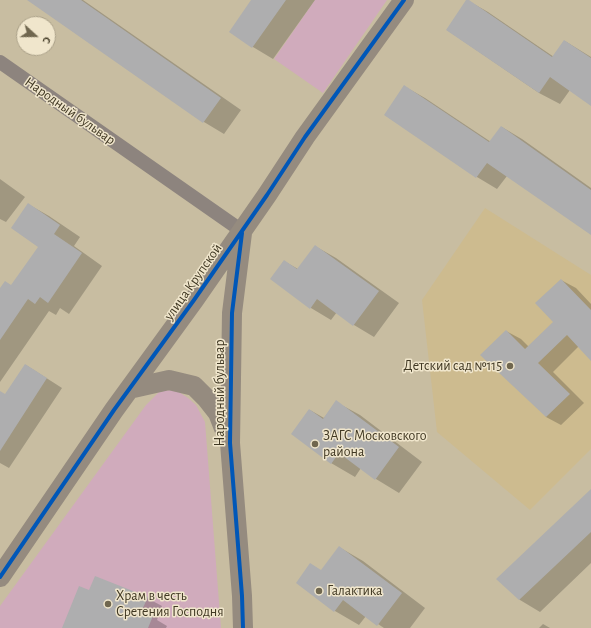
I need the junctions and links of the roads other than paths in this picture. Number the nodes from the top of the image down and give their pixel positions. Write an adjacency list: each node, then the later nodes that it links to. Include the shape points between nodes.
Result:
1 (404, 0): 3 (street, улица Крупской, via 305,137)
2 (0, 62): 3 (street, Народный бульвар)
3 (242, 231): 4 (street, улица Крупской); 5 (street, Народный бульвар)
4 (194, 300): 5 (street, via 206,291 213,291 224,295 230,301); 6 (street, улица Крупской)
5 (232, 313): 7 (street, Народный бульвар)
6 (128, 389): 7 (street, Народный бульвар, via 169,380 194,386 218,413); 8 (street, улица Крупской)
7 (230, 443): 9 (street, Народный бульвар)
8 (0, 577)
9 (243, 628)

